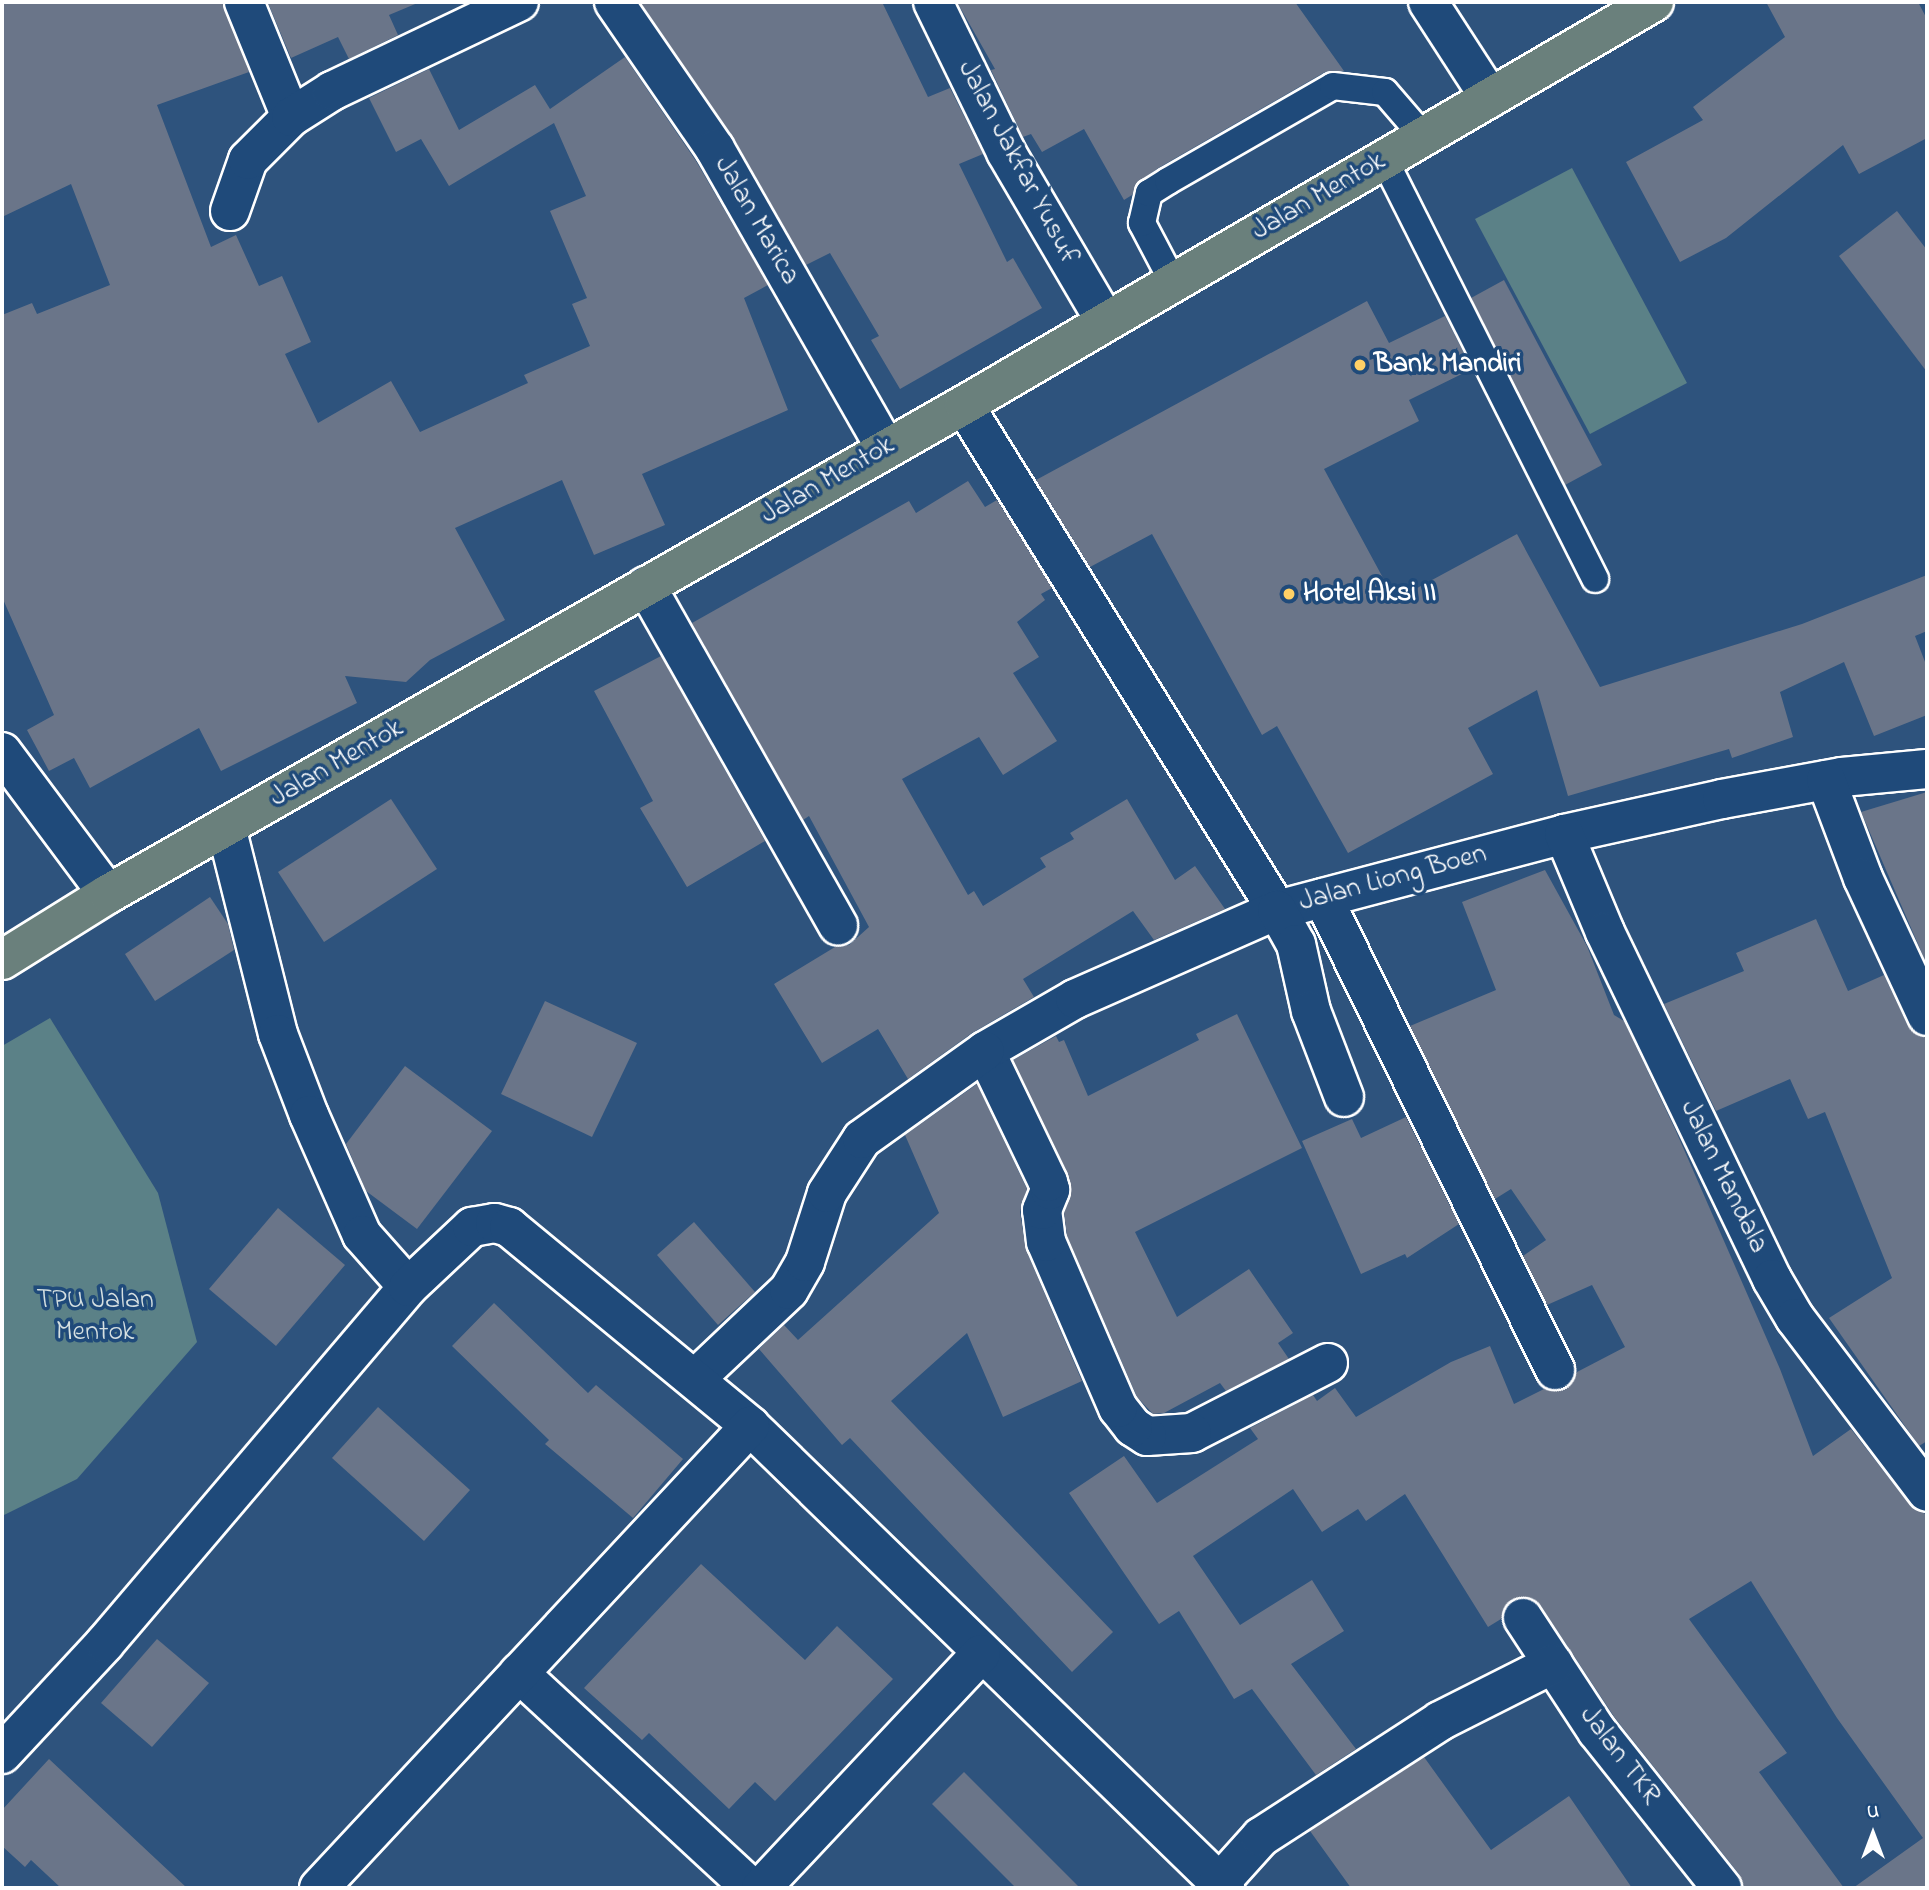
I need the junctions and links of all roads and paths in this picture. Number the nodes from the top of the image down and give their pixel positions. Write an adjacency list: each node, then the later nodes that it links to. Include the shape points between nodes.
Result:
1 (244, 2): 8 (street)
2 (519, 2): 8 (street, via 332,91)
3 (614, 2): 15 (street, Jalan Marica, via 715,149)
4 (933, 2): 13 (street, Jalan Jakfar Yusuf, via 1006,152)
5 (1428, 2): 7 (street)
6 (1654, 2): 7 (highway, Jalan Mentok)
7 (1490, 98): 9 (highway, Jalan Mentok)
8 (292, 117): 11 (street, via 248,160)
9 (1423, 136): 10 (highway, Jalan Mentok); 12 (lane, via 1385,92 1333,86 1168,181 1149,194 1142,223)
10 (1384, 159): 12 (highway, Jalan Mentok); 16 (lane)
11 (230, 211)
12 (1173, 282): 13 (highway, Jalan Mentok)
13 (1105, 321): 14 (highway, Jalan Mentok)
14 (964, 405): 15 (highway, Jalan Mentok); 25 (street, Jalan Liong Boen)
15 (885, 447): 17 (highway, Jalan Mentok)
16 (1595, 579)
17 (646, 586): 21 (highway, Jalan Mentok); 26 (street)
18 (2, 752): 23 (street)
19 (1927, 769): 20 (street, Jalan Liong Boen)
20 (1826, 780): 22 (street, Jalan Liong Boen); 28 (street, via 1863,878)
21 (226, 828): 23 (highway, Jalan Mentok); 31 (street, via 278,1034 309,1115 362,1235)
22 (1564, 834): 24 (street, Jalan Liong Boen); 36 (street, Jalan Mandala, via 1605,932 1772,1279 1795,1318)
23 (108, 894): 27 (highway, Jalan Mentok)
24 (1323, 898): 25 (street, Jalan Liong Boen); 33 (street)
25 (1277, 910): 29 (street, via 1074,999); 30 (street, via 1296,944 1311,1012)
26 (838, 926)
27 (2, 960)
28 (1927, 1016)
29 (985, 1051): 32 (street, via 1048,1182 1050,1190 1042,1210 1046,1242 1118,1408 1133,1427 1147,1436 1192,1433); 34 (street, via 862,1139 827,1193 805,1262 789,1290)
30 (1344, 1097)
31 (408, 1287): 34 (street, via 472,1227 495,1223 509,1227); 41 (street, via 105,1643)
32 (1328, 1363)
33 (1555, 1370)
34 (695, 1379): 35 (street)
35 (750, 1426): 38 (street); 40 (street)
36 (1927, 1492)
37 (1523, 1618): 39 (street, Jalan TKR)
38 (981, 1654): 42 (street); 45 (street)
39 (1553, 1664): 42 (street, via 1440,1721 1261,1837); 46 (street, Jalan TKR, via 1597,1731)
40 (519, 1673): 43 (street); 44 (street)
41 (2, 1754)
42 (1220, 1886)
43 (319, 1888)
44 (751, 1888)
45 (761, 1888)
46 (1722, 1888)

